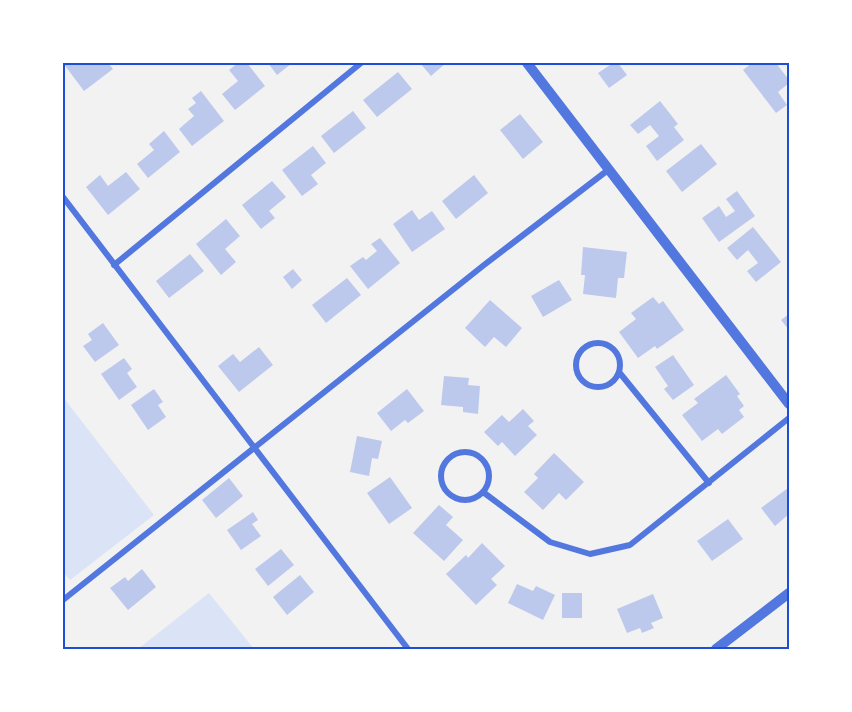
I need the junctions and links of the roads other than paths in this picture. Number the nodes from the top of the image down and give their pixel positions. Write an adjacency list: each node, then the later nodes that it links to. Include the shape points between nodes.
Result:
1 (361, 63): 5 (street)
2 (527, 63): 3 (street)
3 (608, 170): 7 (street); 9 (street)
4 (63, 197): 5 (street)
5 (114, 265): 9 (street)
6 (619, 372): 6 (street, via 620,359 607,345 585,347 576,360 577,375 588,386 610,384); 10 (street)
7 (789, 404)
8 (789, 418): 10 (street)
9 (253, 447): 13 (street); 14 (street)
10 (710, 483): 11 (street, via 630,545 590,554 550,542)
11 (483, 492): 11 (street, via 489,477 485,462 462,452 448,458 441,472 448,494 470,500)
12 (789, 593): 15 (street)
13 (63, 600)
14 (408, 649)
15 (717, 649)

